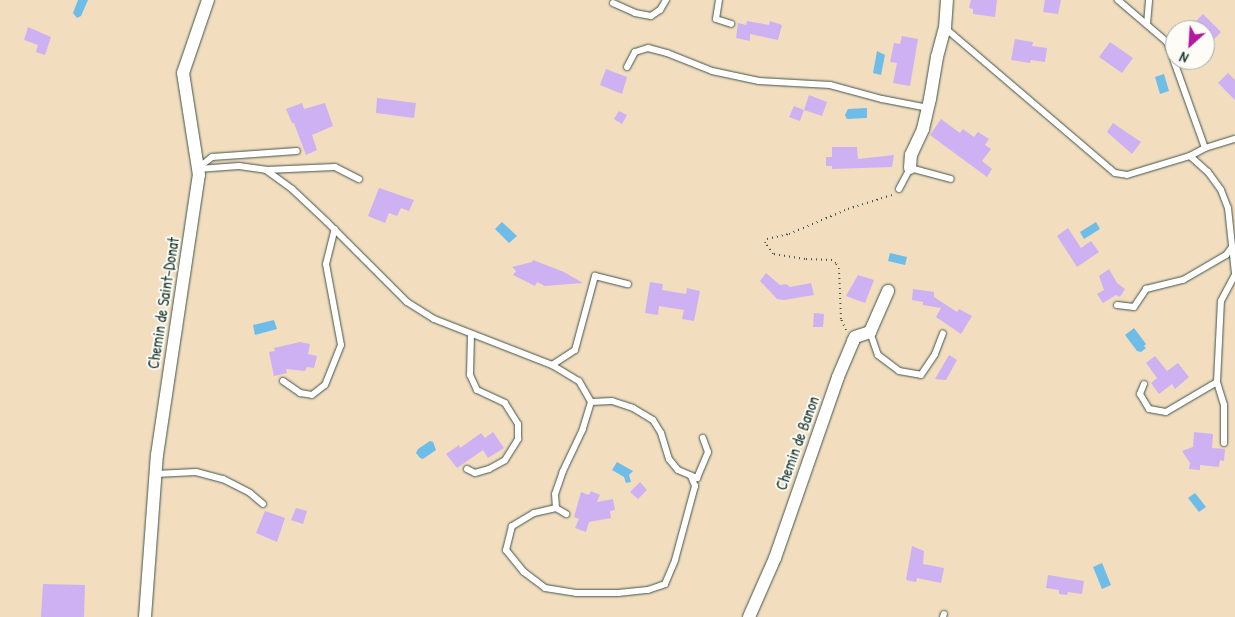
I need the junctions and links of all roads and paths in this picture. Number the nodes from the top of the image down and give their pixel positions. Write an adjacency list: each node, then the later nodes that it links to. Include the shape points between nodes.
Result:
1 (208, 0): 18 (street, Chemin de Saint-Donat, via 183,73)
2 (666, 0): 7 (lane, via 651,16)
3 (719, 0): 8 (lane, via 716,19)
4 (947, 0): 10 (street)
5 (1118, 0): 9 (lane)
6 (1149, 0): 9 (lane)
7 (613, 3)
8 (731, 24)
9 (1147, 24): 14 (lane, via 1167,42)
10 (946, 28): 12 (street); 16 (lane, via 1115,173 1126,175)
11 (627, 67): 12 (lane, via 635,52 648,48 712,71 759,81 830,85)
12 (928, 108): 17 (street, via 911,155)
13 (1235, 139): 14 (lane)
14 (1205, 148): 16 (lane)
15 (297, 151): 18 (lane, via 212,157)
16 (1190, 156): 24 (lane, via 1208,172 1221,190 1228,208)
17 (910, 168): 21 (lane); 22 (lane)
18 (197, 169): 19 (lane, via 239,166); 41 (street, Chemin de Saint-Donat, via 199,175)
19 (266, 170): 20 (lane, via 335,167); 23 (lane, via 292,189)
20 (358, 179)
21 (951, 179)
22 (899, 189): 32 (path, via 884,199 848,208 799,230 767,239 772,254 836,263 841,319)
23 (334, 229): 31 (lane, via 408,302 434,320); 34 (lane, via 326,264 342,345 325,385 312,394 300,393)
24 (1232, 246): 25 (lane); 28 (lane, via 1226,255 1183,280 1146,289 1134,307)
25 (1235, 274): 35 (lane, via 1220,301)
26 (628, 284): 33 (lane, via 595,276 574,350)
27 (888, 291): 29 (street)
28 (1117, 305)
29 (870, 332): 30 (lane, via 878,355 899,371 921,375); 32 (street, via 855,337)
30 (943, 332)
31 (471, 334): 33 (lane); 40 (lane, via 470,374 477,390 505,403 518,424 518,439 505,460 474,473)
32 (853, 341): 47 (street, Chemin de Banon, via 775,558)
33 (552, 365): 37 (lane, via 579,381)
34 (284, 381)
35 (1217, 382): 36 (lane, via 1166,412 1149,409 1140,394); 39 (lane, via 1224,405)
36 (1144, 384)
37 (591, 402): 42 (lane, via 612,401 653,420 662,433 669,460 678,470); 44 (lane, via 555,494)
38 (703, 438): 42 (lane, via 708,452 697,478)
39 (1224, 443)
40 (467, 469)
41 (156, 474): 43 (lane, via 196,472 223,479); 46 (street, Chemin de Saint-Donat)
42 (691, 476): 44 (lane, via 695,486 675,560 665,584 648,590 576,593 545,588 524,572 506,550 512,526 534,513)
43 (263, 504)
44 (556, 508): 45 (lane)
45 (566, 514)
46 (145, 617)
47 (749, 617)

